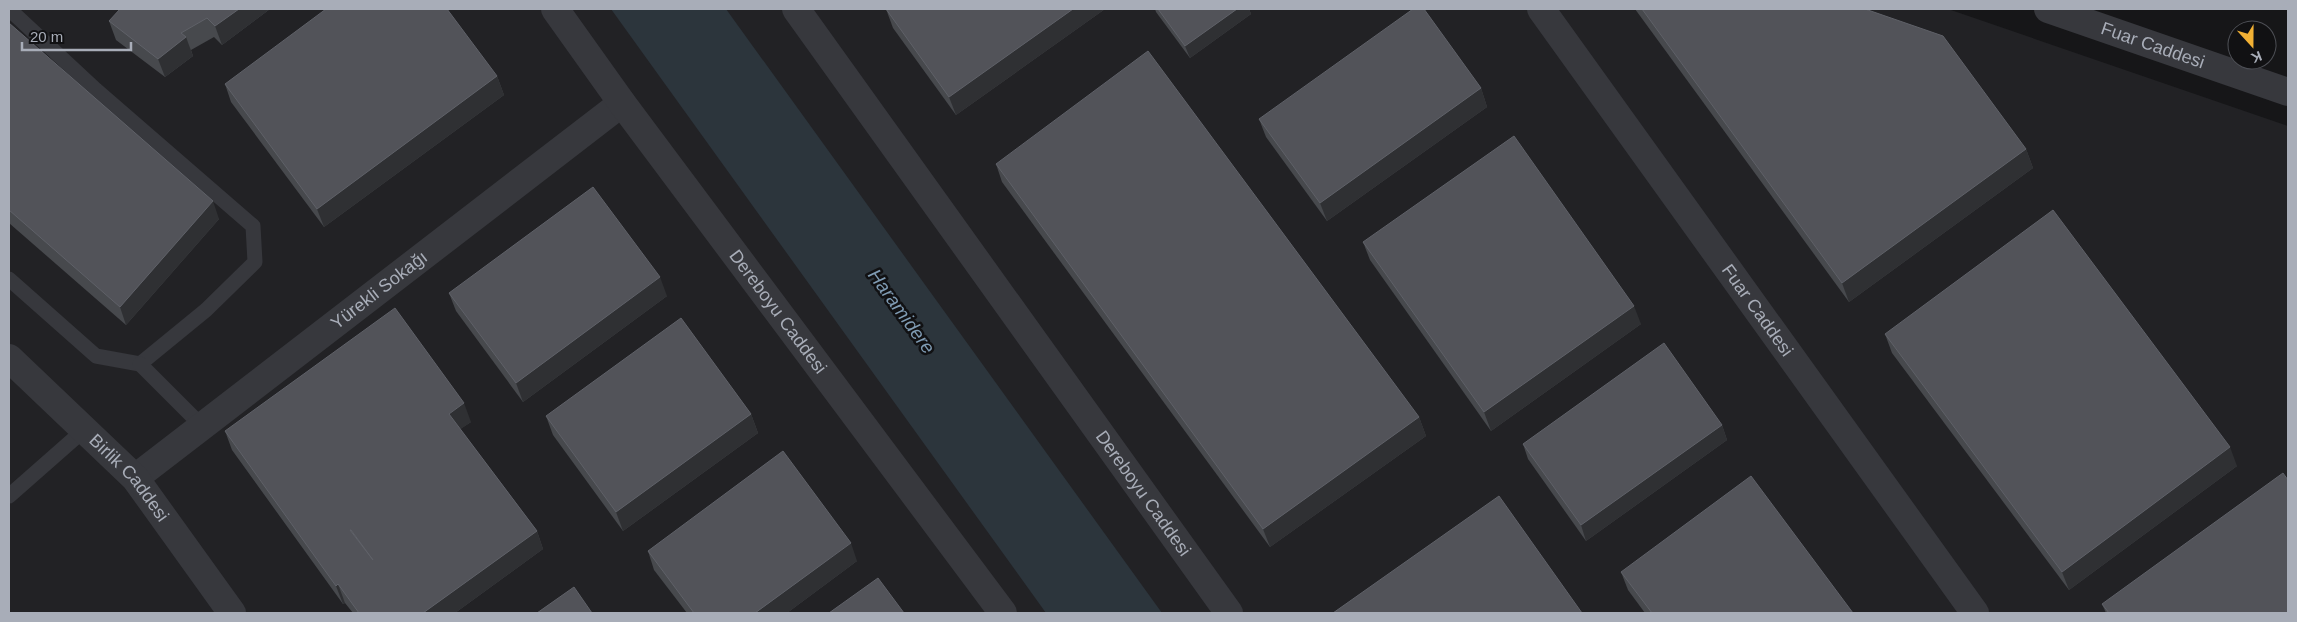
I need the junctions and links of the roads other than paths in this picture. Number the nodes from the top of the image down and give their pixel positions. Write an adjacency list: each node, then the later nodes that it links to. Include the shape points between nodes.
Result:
1 (9, 9): 10 (lane, via 96,90 253,226 255,262 206,310)
2 (555, 9): 7 (street, Dereboyu Caddesi)
3 (796, 9): 17 (street, Dereboyu Caddesi)
4 (1541, 9): 18 (street, Fuar Caddesi)
5 (2048, 9): 6 (street, Fuar Caddesi)
6 (2288, 92)
7 (622, 103): 11 (street, Yürekli Sokağı); 16 (street, Dereboyu Caddesi)
8 (9, 278): 10 (lane, via 96,356)
9 (9, 358): 12 (street, Birlik Caddesi)
10 (140, 364): 11 (lane)
11 (202, 426): 13 (street, Yürekli Sokağı)
12 (84, 430): 13 (street, Birlik Caddesi); 14 (lane)
13 (135, 478): 15 (street, Birlik Caddesi)
14 (9, 496)
15 (232, 613)
16 (1004, 613)
17 (1229, 613)
18 (1975, 613)

